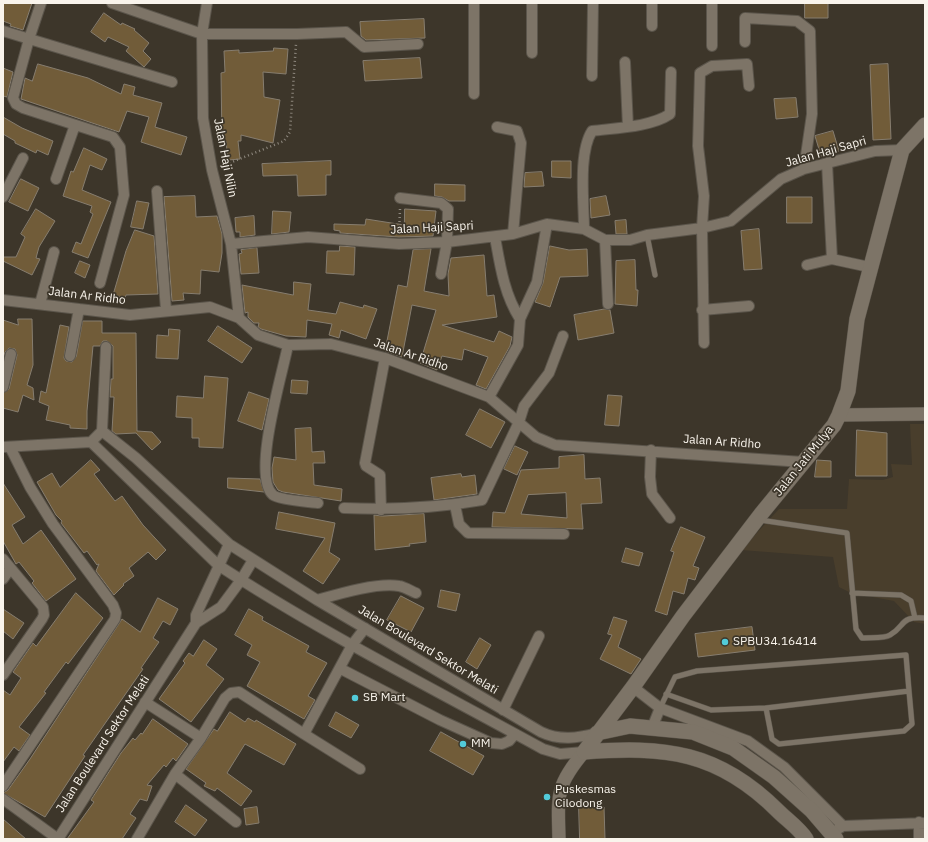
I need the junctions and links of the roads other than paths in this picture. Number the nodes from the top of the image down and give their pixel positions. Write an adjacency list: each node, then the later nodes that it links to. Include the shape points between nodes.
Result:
1 (41, 3): 12 (street)
2 (112, 3): 11 (street)
3 (207, 3): 11 (street, Jalan Haji Nilin)
4 (474, 3): 22 (street)
5 (532, 3): 16 (street)
6 (593, 3): 19 (street)
7 (652, 3): 9 (street)
8 (712, 3): 15 (street)
9 (652, 26)
10 (3, 31): 12 (street)
11 (202, 34): 14 (street, via 346,32 364,47); 43 (street, Jalan Haji Nilin, via 203,118 212,170)
12 (28, 39): 20 (street); 23 (street, via 13,98 16,104)
13 (745, 42): 30 (street, via 745,18 798,21 810,31 812,114)
14 (418, 44)
15 (712, 46)
16 (532, 54)
17 (625, 62): 26 (street)
18 (671, 72): 26 (street, via 670,114 663,119)
19 (592, 76)
20 (172, 82)
21 (749, 86): 36 (street, via 747,64 712,66 700,73 698,146 704,196)
22 (474, 94)
23 (75, 125): 31 (street); 50 (street, via 113,137 120,147 124,195)
24 (925, 125): 27 (main road, Jalan Jati Mulya)
25 (497, 127): 38 (street, via 518,131 521,143)
26 (628, 127): 37 (street, via 592,131 586,140)
27 (902, 150): 29 (street, Jalan Haji Sapri, via 874,151); 47 (main road, Jalan Jati Mulya)
28 (23, 158): 33 (street)
29 (827, 163): 30 (street, Jalan Haji Sapri); 45 (street)
30 (804, 169): 36 (street, Jalan Haji Sapri, via 781,179 731,221)
31 (56, 179)
32 (157, 191): 56 (street)
33 (3, 197)
34 (400, 198): 42 (street, via 441,203 448,210)
35 (547, 224): 37 (street, Jalan Haji Sapri); 38 (street, Jalan Haji Sapri); 59 (street, via 537,282)
36 (702, 228): 39 (street, Jalan Haji Sapri); 57 (street)
37 (584, 229): 41 (street, Jalan Haji Sapri)
38 (513, 234): 40 (street, Jalan Haji Sapri)
39 (647, 235): 41 (street, Jalan Haji Sapri, via 630,240); 49 (lane)
40 (495, 236): 42 (street, Jalan Haji Sapri); 59 (street, via 504,282)
41 (604, 240): 53 (street)
42 (447, 242): 43 (street, Jalan Haji Sapri, via 399,244 308,237); 48 (street)
43 (231, 244): 58 (street, Jalan Haji Nilin)
44 (54, 252): 52 (street)
45 (832, 259): 46 (street); 47 (street)
46 (807, 265)
47 (869, 267): 70 (main road, Jalan Jati Mulya, via 857,319 848,391)
48 (441, 274)
49 (655, 275)
50 (100, 283)
51 (3, 300): 52 (street, Jalan Ar Ridho)
52 (40, 304): 55 (street, Jalan Ar Ridho)
53 (608, 304)
54 (749, 306): 57 (street)
55 (79, 308): 56 (street, Jalan Ar Ridho, via 130,315); 65 (street)
56 (166, 310): 58 (street, Jalan Ar Ridho, via 210,307)
57 (702, 310): 61 (street)
58 (239, 318): 62 (street, Jalan Ar Ridho, via 258,335)
59 (520, 319): 68 (street, via 518,346)
60 (563, 336): 71 (street, via 549,373 524,406)
61 (704, 343)
62 (288, 345): 66 (street, Jalan Ar Ridho, via 331,344); 77 (street, via 267,432 265,459 269,490 274,496)
63 (106, 347): 72 (street)
64 (11, 354): 67 (street)
65 (70, 356)
66 (384, 358): 68 (street, Jalan Ar Ridho); 80 (street, via 366,463 366,466 380,475)
67 (3, 387)
68 (489, 397): 71 (street, Jalan Ar Ridho)
69 (925, 414): 70 (street)
70 (839, 415): 76 (main road, Jalan Jati Mulya, via 834,425)
71 (519, 422): 75 (street, Jalan Ar Ridho, via 536,437 555,445); 78 (street, via 486,495 482,500)
72 (102, 431): 73 (street); 84 (street, Jalan Boulevard Sektor Melati, via 136,458)
73 (91, 442): 74 (street); 87 (street)
74 (6, 447): 119 (street, via 52,524 108,599 116,614)
75 (652, 450): 76 (street, Jalan Ar Ridho); 81 (street, via 652,494)
76 (803, 462): 82 (main road, Jalan Jati Mulya)
77 (318, 503)
78 (455, 504): 80 (street); 83 (street, via 459,524 468,533)
79 (344, 508): 80 (street)
80 (381, 510)
81 (670, 518)
82 (757, 520): 92 (lane, via 847,534); 102 (main road, Jalan Jati Mulya, via 683,616)
83 (564, 534)
84 (229, 544): 86 (street, Jalan Boulevard Sektor Melati); 87 (street, Jalan Boulevard Sektor Melati)
85 (3, 559): 88 (street)
86 (253, 560): 90 (street, Jalan Boulevard Sektor Melati); 93 (street, Jalan Boulevard Sektor Melati)
87 (218, 565): 90 (street); 96 (street, Jalan Boulevard Sektor Melati, via 196,615)
88 (10, 569): 89 (street); 101 (street, via 43,607 44,615)
89 (3, 579)
90 (241, 580): 96 (street, Jalan Boulevard Sektor Melati, via 221,607); 99 (street)
91 (416, 593): 93 (street, via 398,586 379,586)
92 (852, 593): 94 (lane, via 901,595 911,601); 94 (lane, via 856,629 862,638 890,636 904,621)
93 (317, 600): 97 (street, Jalan Boulevard Sektor Melati)
94 (915, 618): 95 (lane)
95 (925, 618)
96 (196, 623): 105 (street, Jalan Boulevard Sektor Melati)
97 (365, 628): 99 (street); 109 (street, Jalan Boulevard Sektor Melati)
98 (539, 636): 109 (street)
99 (352, 645): 100 (street); 114 (street)
100 (341, 669): 113 (street); 114 (street, via 491,743 502,744)
101 (3, 674)
102 (633, 687): 106 (main road, Jalan Jati Mulya); 107 (street)
103 (909, 691): 104 (lane, via 906,655 697,672 675,677); 108 (lane); 108 (lane, via 912,724 904,731 779,744 772,740)
104 (666, 694): 107 (lane); 108 (lane, via 712,710)
105 (145, 702): 115 (street); 124 (street, Jalan Boulevard Sektor Melati)
106 (620, 705): 110 (main road, via 623,719); 112 (main road, Jalan Jati Mulya)
107 (660, 708): 111 (street); 123 (street, via 748,741 784,767)
108 (766, 708)
109 (503, 710): 112 (street, Jalan Boulevard Sektor Melati, via 551,737 563,739)
110 (630, 726): 111 (main road); 112 (main road)
111 (652, 728): 123 (main road, via 693,732 734,748 774,777)
112 (597, 733): 116 (main road, Jalan Jati Mulya)
113 (304, 734): 115 (street, via 239,692 231,693 225,698); 117 (street)
114 (515, 734): 116 (street, via 560,754)
115 (201, 738): 118 (street)
116 (584, 752): 126 (street, via 571,767 560,788); 127 (main road, via 629,749 672,752 707,762 736,775 764,797)
117 (360, 769)
118 (175, 774): 121 (street); 125 (street)
119 (3, 786)
120 (3, 800): 124 (street)
121 (236, 822)
122 (922, 822): 123 (street); 128 (street)
123 (836, 832)
124 (58, 839)
125 (138, 839)
126 (559, 839)
127 (806, 839)
128 (919, 839)

